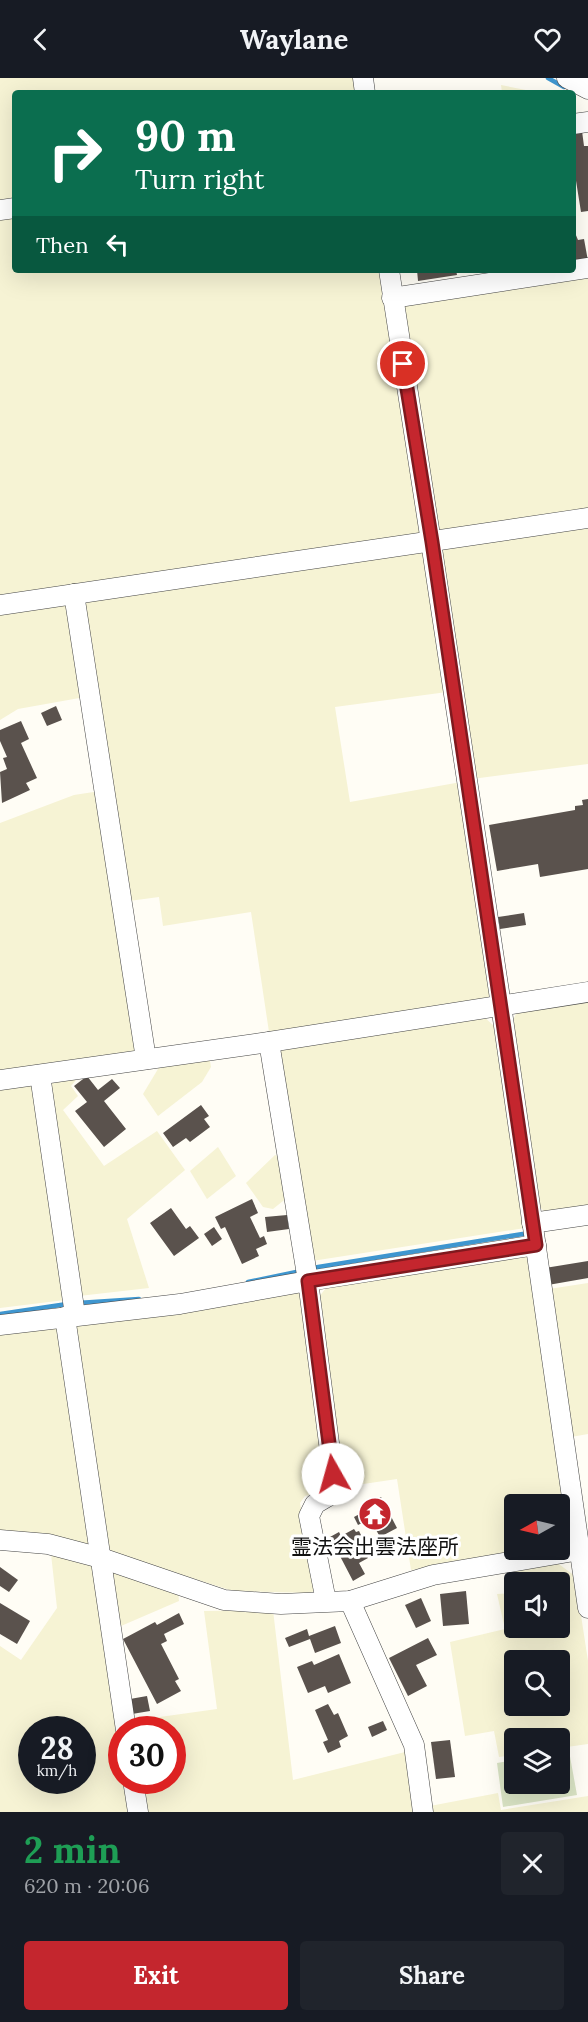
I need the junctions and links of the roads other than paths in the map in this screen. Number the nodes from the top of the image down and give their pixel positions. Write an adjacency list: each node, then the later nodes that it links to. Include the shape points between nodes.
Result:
1 (567, 78): 2 (street)
2 (588, 89)
3 (389, 273): 5 (street)
4 (555, 273): 5 (street)
5 (392, 298): 7 (street)
6 (588, 518): 7 (street)
7 (432, 542): 8 (street); 11 (street)
8 (74, 594): 9 (street); 13 (street)
9 (0, 605)
10 (588, 992): 11 (street)
11 (501, 1005): 12 (street); 17 (street)
12 (269, 1042): 13 (street); 19 (street)
13 (146, 1059): 14 (street)
14 (40, 1074): 15 (street); 20 (street)
15 (0, 1080)
16 (588, 1215): 17 (street)
17 (532, 1223): 18 (street)
18 (536, 1245): 19 (street); 23 (street)
19 (308, 1281): 20 (street, via 180,1304); 25 (street, via 337,1491 315,1504 309,1516)
20 (70, 1316): 21 (street); 24 (street)
21 (0, 1325)
22 (0, 1540): 24 (street, via 48,1544)
23 (584, 1551): 26 (street, via 433,1575); 27 (street)
24 (101, 1558): 25 (street, via 224,1600 280,1604); 28 (street)
25 (326, 1601): 26 (street)
26 (350, 1601): 31 (street, via 414,1745)
27 (588, 1608)
28 (124, 1716)
29 (135, 1794): 30 (street)
30 (138, 1812)
31 (423, 1812)

